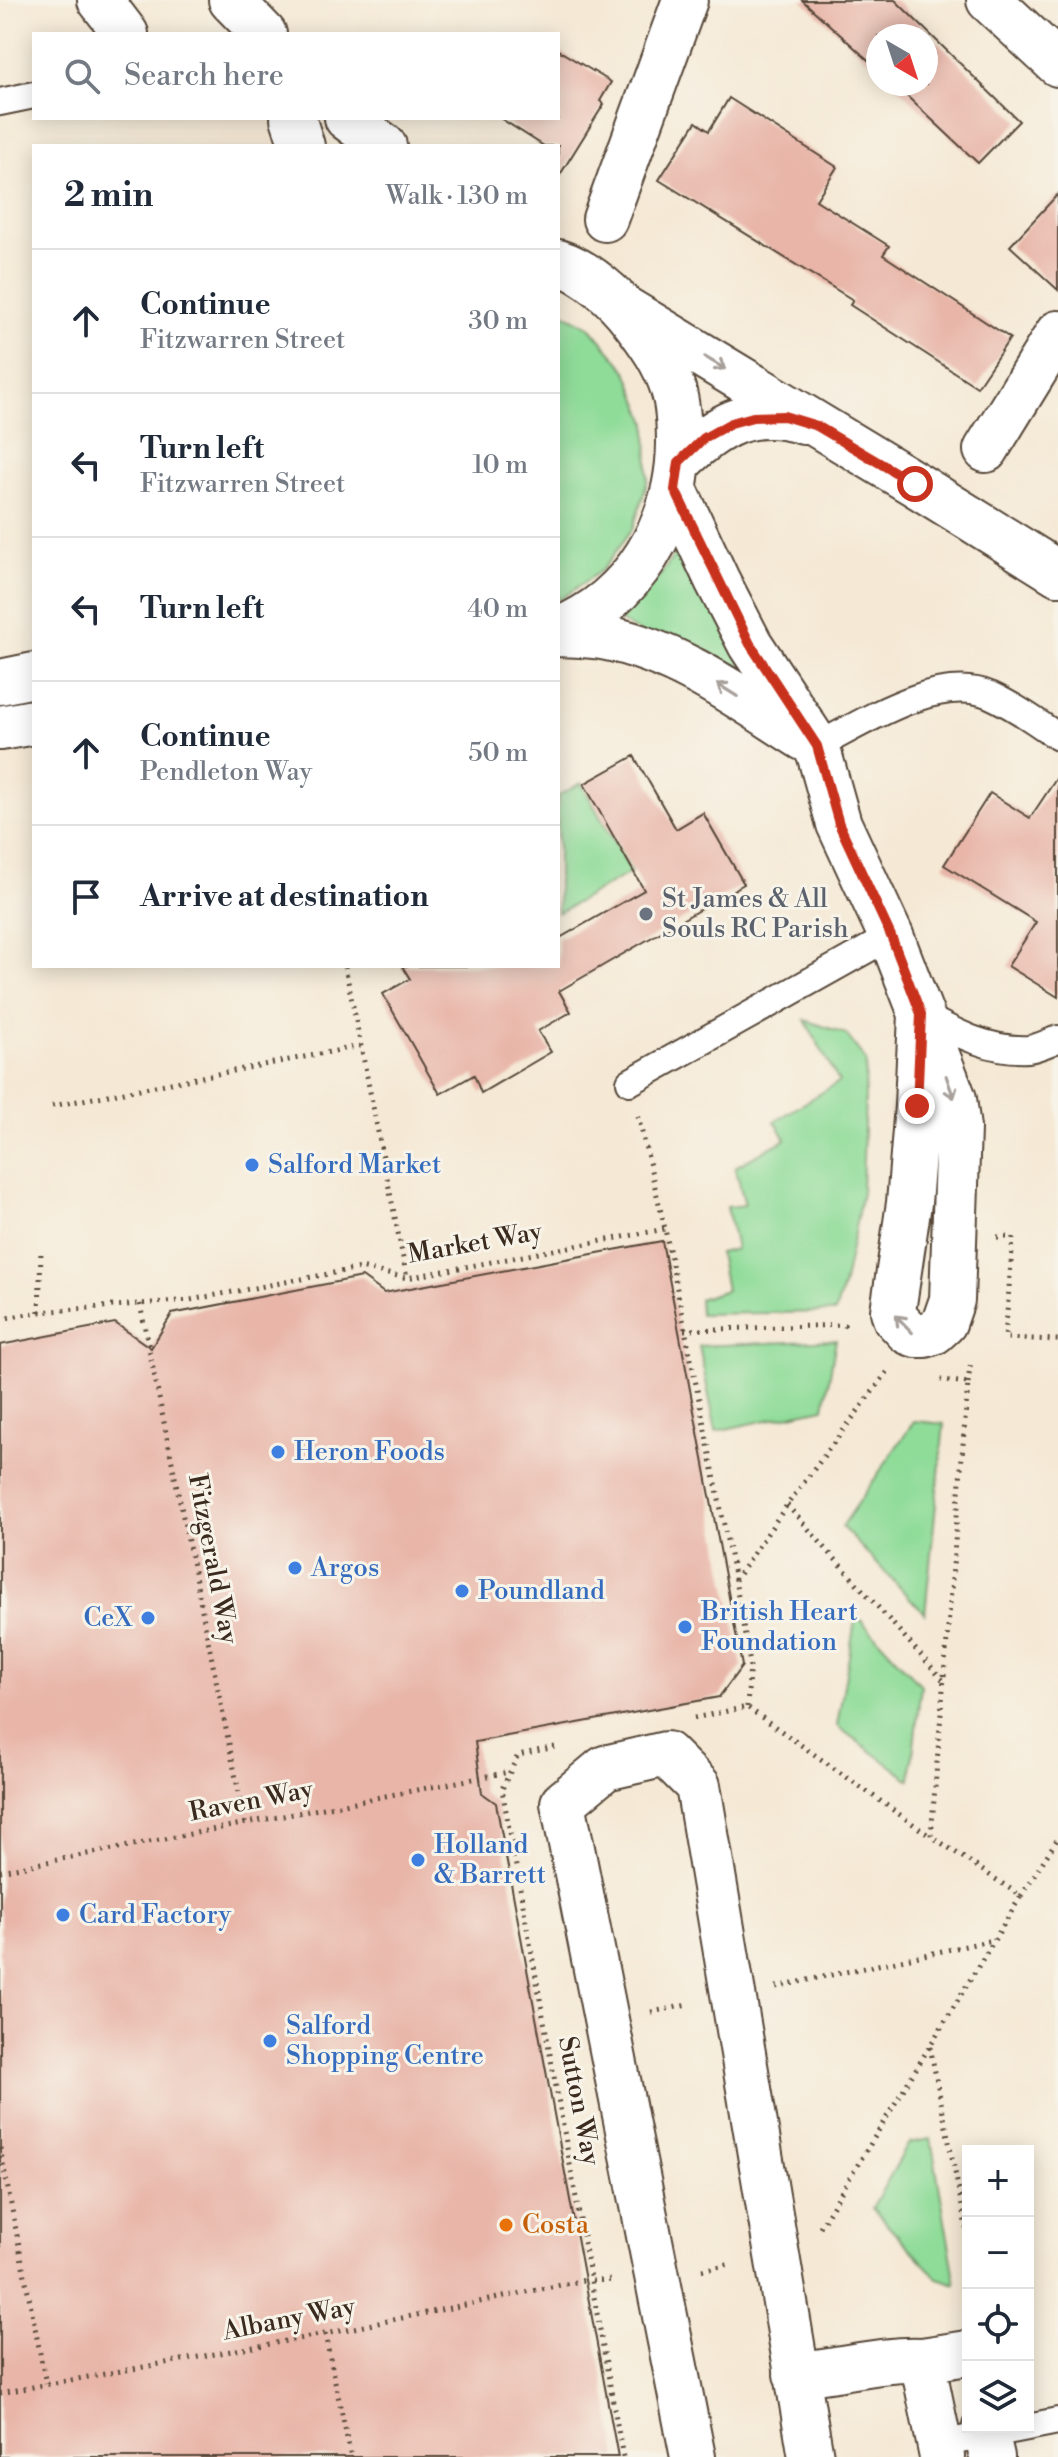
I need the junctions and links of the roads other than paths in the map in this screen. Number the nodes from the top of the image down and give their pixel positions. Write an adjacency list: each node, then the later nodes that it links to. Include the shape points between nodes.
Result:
1 (100, 0): 6 (street)
2 (220, 0): 7 (street)
3 (231, 0): 8 (street)
4 (685, 0): 16 (street)
5 (989, 0): 9 (street)
6 (124, 32)
7 (240, 32)
8 (262, 32)
9 (1058, 64)
10 (32, 95): 11 (lane)
11 (0, 102)
12 (294, 120): 14 (street)
13 (350, 120): 15 (street)
14 (301, 144)
15 (381, 144)
16 (605, 219)
17 (561, 262): 18 (street, via 586,275)
18 (624, 308): 20 (street, one-way to 20); 22 (street, via 655,348 673,390 679,428)
19 (1058, 333): 21 (street)
20 (817, 426): 22 (street, via 784,416 731,423 704,438); 23 (street)
21 (986, 450)
22 (677, 476): 24 (street, via 652,549 626,584); 31 (street, via 750,644)
23 (1058, 573)
24 (560, 631)
25 (560, 632): 31 (street, one-way to 25, via 667,658 605,637)
26 (32, 675): 27 (street)
27 (0, 682)
28 (32, 722): 29 (street)
29 (0, 728)
30 (1058, 737): 31 (lane, via 988,694 964,690 910,700)
31 (817, 746): 32 (street, via 839,824)
32 (891, 936): 33 (street); 35 (lane)
33 (921, 1014): 34 (lane, via 990,1045 1030,1049); 36 (street, via 954,1099 958,1128 952,1300 944,1323 934,1332)
34 (1058, 1039)
35 (630, 1082)
36 (916, 1335)
37 (962, 2354): 38 (street)
38 (922, 2360): 39 (street); 42 (street)
39 (796, 2374): 43 (street, via 698,1786 666,1754 605,1768 563,1803); 44 (street)
40 (1058, 2421): 41 (lane)
41 (988, 2440): 42 (lane)
42 (941, 2450)
43 (693, 2457)
44 (811, 2457)

